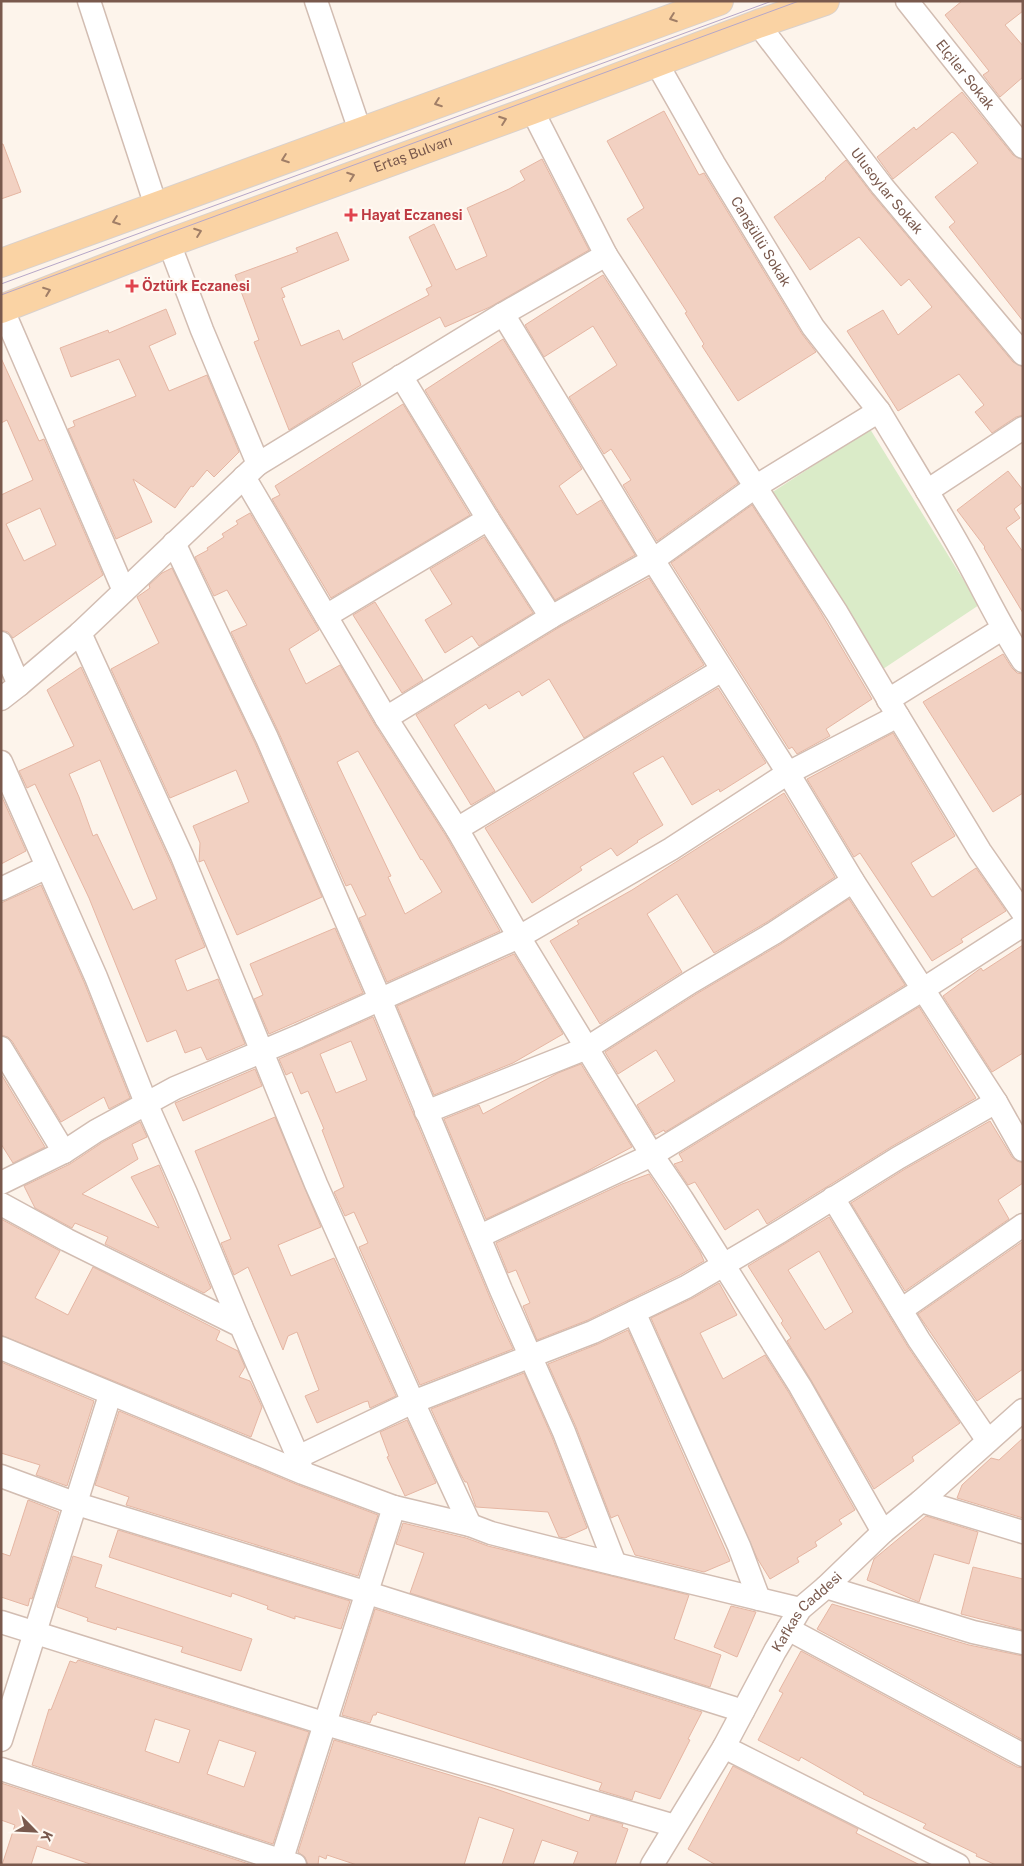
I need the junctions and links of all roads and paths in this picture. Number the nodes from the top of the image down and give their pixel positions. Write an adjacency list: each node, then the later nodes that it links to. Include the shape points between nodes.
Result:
1 (88, 1): 11 (street)
2 (316, 1): 9 (street)
3 (719, 1): 9 (main road, one-way to 9)
4 (825, 1): 6 (main road, Ertaş Bulvarı)
5 (907, 1): 10 (street, Elçiler Sokak)
6 (758, 24): 7 (main road, Ertaş Bulvarı); 17 (street, Ulusoylar Sokak, via 882,186)
7 (656, 62): 8 (main road, Ertaş Bulvarı); 19 (street, Cangüllü Sokak, via 813,327)
8 (532, 110): 12 (main road, Ertaş Bulvarı, one-way to 8); 13 (street)
9 (360, 131): 11 (main road, one-way to 11)
10 (1023, 147)
11 (156, 206): 14 (main road, one-way to 14)
12 (169, 243): 15 (main road, Ertaş Bulvarı, one-way to 12); 21 (street)
13 (606, 255): 16 (street); 22 (street)
14 (1, 263)
15 (2, 308): 27 (street)
16 (503, 314): 18 (street); 26 (street)
17 (1023, 354)
18 (401, 376): 21 (street); 24 (street)
19 (879, 411): 22 (street); 23 (street, Cangüllü Sokak)
20 (1023, 428): 23 (street)
21 (251, 471): 25 (street); 28 (street)
22 (755, 487): 26 (street); 37 (street, via 837,613)
23 (927, 492): 30 (street, Cangüllü Sokak)
24 (488, 519): 28 (street); 29 (street)
25 (174, 543): 27 (street); 49 (street, via 267,738)
26 (653, 560): 29 (street); 34 (street)
27 (124, 591): 31 (street)
28 (326, 616): 38 (street)
29 (551, 617): 38 (street)
30 (1002, 629): 33 (street, Cangüllü Sokak); 37 (street)
31 (80, 633): 35 (street); 52 (street, via 182,856)
32 (1, 643): 35 (street)
33 (1023, 662)
34 (722, 670): 40 (street); 41 (street)
35 (19, 685): 36 (street)
36 (1, 699)
37 (893, 708): 40 (street); 45 (street, via 980,850)
38 (386, 718): 41 (street)
39 (1, 762): 42 (street)
40 (788, 774): 43 (street); 47 (street, via 671,849)
41 (457, 829): 47 (street)
42 (47, 867): 44 (street); 54 (street, via 96,977)
43 (853, 881): 48 (street); 51 (street)
44 (1, 889)
45 (1023, 913)
46 (1023, 925): 48 (street)
47 (519, 937): 49 (street); 51 (street)
48 (922, 990): 53 (street); 58 (street)
49 (380, 999): 52 (street); 55 (street)
50 (1, 1048): 57 (street)
51 (587, 1048): 55 (street); 58 (street)
52 (262, 1051): 54 (street); 71 (street, via 316,1184)
53 (996, 1102): 56 (street); 60 (street)
54 (146, 1103): 57 (street); 67 (street)
55 (426, 1112): 63 (street)
56 (1023, 1150)
57 (64, 1152): 59 (street)
58 (652, 1155): 63 (street); 64 (street)
59 (1, 1183)
60 (833, 1198): 64 (street); 65 (street)
61 (1, 1204): 67 (street)
62 (1023, 1225): 65 (street)
63 (480, 1236): 69 (street)
64 (724, 1265): 66 (street); 80 (street, via 800,1386)
65 (901, 1310): 73 (street)
66 (634, 1312): 69 (street); 85 (street)
67 (241, 1326): 74 (street)
68 (1, 1348): 70 (street)
69 (531, 1356): 71 (street); 82 (street)
70 (110, 1395): 74 (street); 77 (street)
71 (413, 1402): 74 (street); 79 (street)
72 (1023, 1410): 73 (street, Kafkas Caddesi)
73 (988, 1441): 76 (street, Kafkas Caddesi)
74 (300, 1465): 78 (street)
75 (1, 1476): 77 (street)
76 (921, 1501): 80 (street, Kafkas Caddesi); 81 (street)
77 (77, 1504): 84 (street); 89 (street)
78 (394, 1508): 79 (street); 84 (street)
79 (470, 1526): 82 (street)
80 (883, 1532): 83 (street, Kafkas Caddesi)
81 (1023, 1532)
82 (616, 1564): 85 (street)
83 (826, 1588): 86 (street, Kafkas Caddesi); 90 (street, via 973,1632)
84 (368, 1593): 91 (street); 92 (street)
85 (760, 1599): 86 (street)
86 (800, 1609): 88 (street, Kafkas Caddesi)
87 (1, 1622): 89 (street)
88 (788, 1629): 91 (street, Kafkas Caddesi); 95 (street)
89 (34, 1633): 92 (street); 93 (street)
90 (1023, 1643)
91 (744, 1711): 94 (street, Kafkas Caddesi)
92 (326, 1724): 97 (street); 98 (street)
93 (1, 1740)
94 (724, 1747): 97 (street, Kafkas Caddesi); 100 (street)
95 (1023, 1756)
96 (1, 1769): 98 (street)
97 (675, 1826): 99 (street, Kafkas Caddesi)
98 (285, 1863)
99 (654, 1864)
100 (958, 1865)

